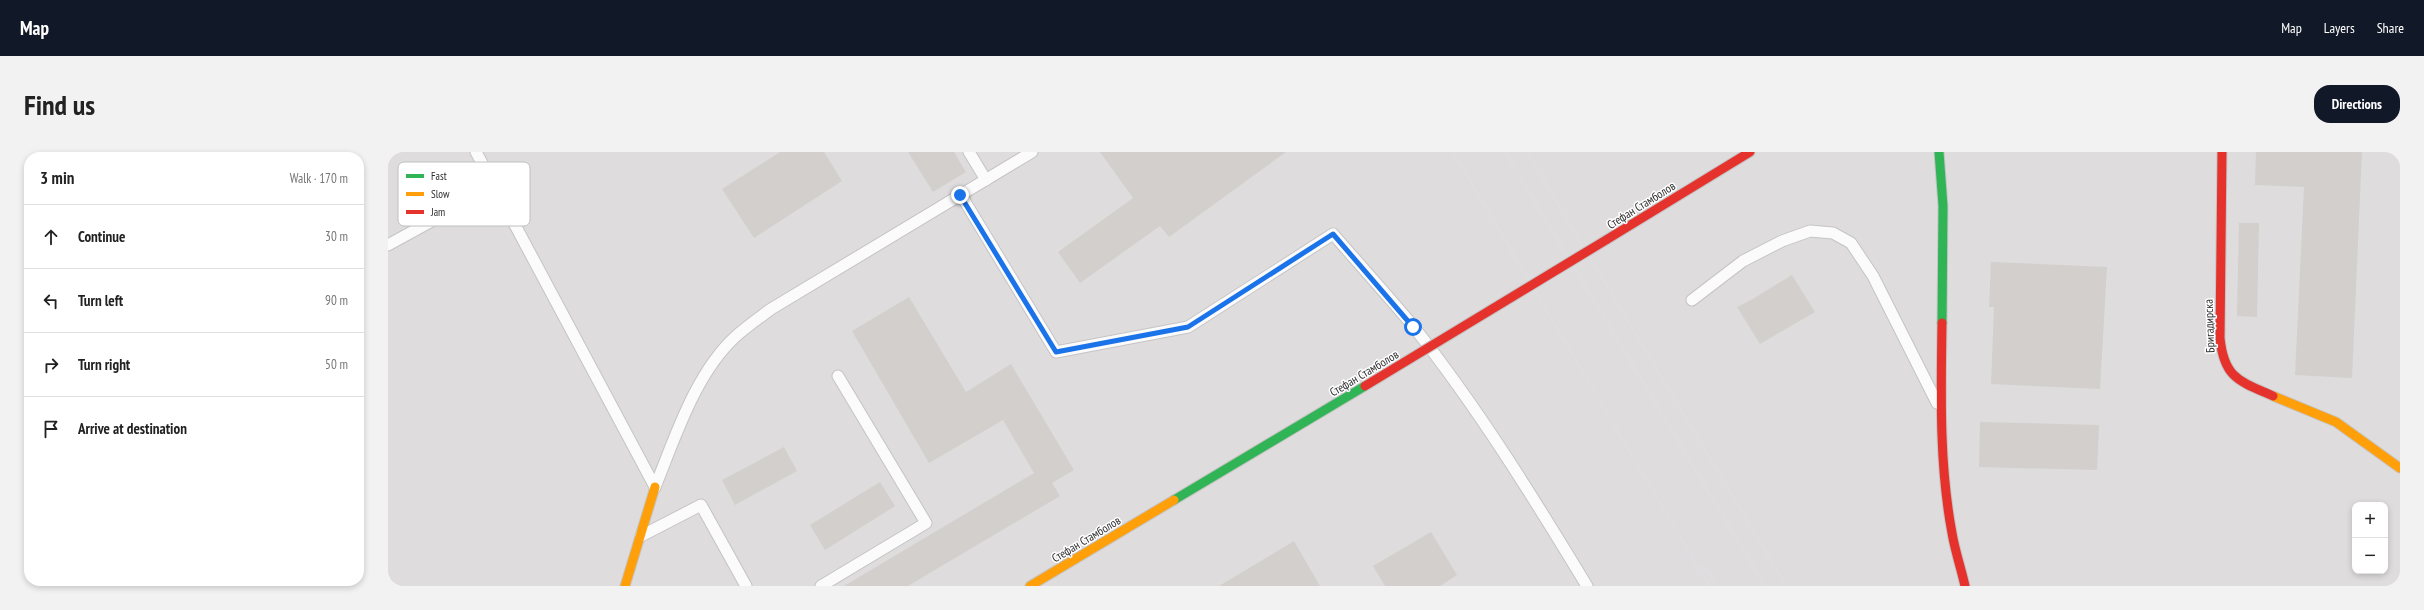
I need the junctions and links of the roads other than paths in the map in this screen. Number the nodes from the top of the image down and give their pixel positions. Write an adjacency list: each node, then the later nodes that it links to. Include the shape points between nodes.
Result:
1 (476, 152): 7 (lane)
2 (969, 152): 8 (lane)
3 (1032, 152): 8 (lane)
4 (1750, 152): 22 (street, Стефан Стамболов, bridge)
5 (1939, 152): 15 (street, via 1943,261)
6 (2222, 152): 16 (street, Бригадирска, via 2220,338 2222,357 2230,373 2247,385 2336,422)
7 (481, 162)
8 (986, 180): 9 (lane)
9 (960, 195): 17 (lane, via 771,309 734,338 707,370); 23 (lane, via 1056,352 1188,327 1333,234 1413,327 1454,381 1520,476)
10 (423, 226): 12 (lane)
11 (515, 226): 17 (lane)
12 (388, 245)
13 (1692, 300): 15 (lane, via 1743,260 1782,241 1810,232 1833,233 1851,243 1873,276)
14 (838, 376): 21 (lane, via 926,523)
15 (1942, 414): 24 (street, via 1943,469 1949,523)
16 (2400, 468)
17 (655, 487): 18 (street)
18 (641, 536): 19 (street); 20 (lane, via 702,504)
19 (625, 586)
20 (746, 586)
21 (822, 586)
22 (1030, 586)
23 (1587, 586)
24 (1965, 586)

